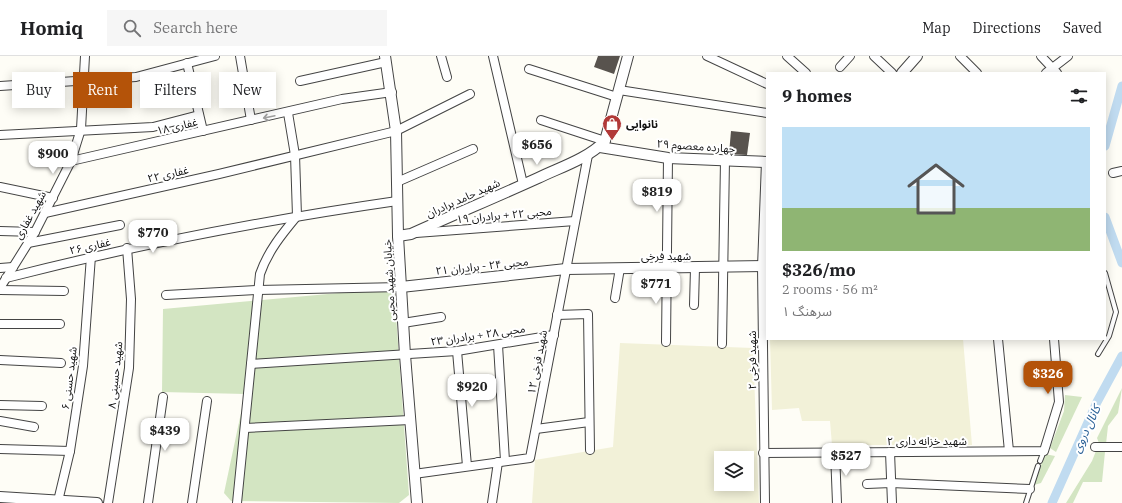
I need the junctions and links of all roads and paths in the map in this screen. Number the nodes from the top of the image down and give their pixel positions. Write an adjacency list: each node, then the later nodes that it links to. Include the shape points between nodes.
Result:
1 (85, 56): 20 (street, شهید غفاری)
2 (215, 56): 16 (street)
3 (240, 56): 38 (street)
4 (442, 56): 26 (street)
5 (493, 56): 55 (street)
6 (628, 56): 33 (street)
7 (707, 56): 29 (street)
8 (787, 56): 21 (street)
9 (850, 56): 17 (street)
10 (874, 56): 22 (street)
11 (960, 56): 24 (street)
12 (1041, 56): 19 (street)
13 (1068, 56): 19 (street)
14 (912, 58): 23 (street)
15 (385, 59): 28 (street); 31 (street, خیابان شهید محبی)
16 (187, 63): 25 (street); 37 (street)
17 (840, 66)
18 (530, 69): 33 (street)
19 (1052, 71)
20 (83, 72)
21 (805, 72)
22 (891, 72)
23 (903, 72)
24 (976, 72)
25 (132, 77)
26 (447, 77)
27 (73, 80): 30 (street)
28 (300, 81)
29 (766, 84)
30 (0, 86)
31 (392, 92): 35 (street, غفاری ۱۸, via 342,99); 42 (street, خیابان شهید محبی)
32 (470, 94): 42 (street, غفاری ۲۲)
33 (618, 94): 36 (street); 44 (street)
34 (81, 108): 40 (street, شهید غفاری)
35 (288, 113): 38 (street, غفاری ۱۸, one-way to 38); 46 (street)
36 (766, 113)
37 (199, 115): 40 (street, via 153,127); 41 (street)
38 (251, 120): 41 (street, غفاری ۱۸)
39 (541, 120): 44 (street)
40 (81, 129): 43 (street); 50 (street, شهید غفاری)
41 (203, 131): 50 (street, غفاری ۱۸)
42 (396, 131): 46 (street, غفاری ۲۲); 54 (street, خیابان شهید محبی)
43 (0, 135)
44 (602, 144): 47 (street, شهید حامد برادران); 48 (street, چهارده معصوم ۲۹)
45 (474, 149): 54 (street)
46 (295, 155): 59 (street, غفاری ۲۲); 60 (street)
47 (588, 155): 55 (street, شهید حامد برادران); 61 (street, شهید فرخی ۱۲)
48 (668, 158): 49 (street, چهارده معصوم ۲۹); 75 (street)
49 (725, 160): 51 (street, چهارده معصوم ۲۹); 72 (street)
50 (71, 161): 57 (street, شهید غفاری)
51 (766, 162): 70 (street, شهید فرخی ۲)
52 (1122, 170): 53 (street)
53 (1113, 173)
54 (397, 182): 58 (street, خیابان شهید محبی)
55 (523, 184): 65 (street, شهید حامد برادران)
56 (0, 187): 57 (street)
57 (53, 198): 59 (street, شهید غفاری)
58 (398, 201): 60 (street, غفاری ۲۶); 66 (street, خیابان شهید محبی)
59 (45, 213): 64 (street, شهید غفاری)
60 (297, 216): 68 (street, غفاری ۲۶); 82 (street, via 264,260)
61 (575, 220): 65 (street, محبی ۲۲ + برادران ۱۹); 77 (street, شهید فرخی ۱۲)
62 (120, 225): 67 (street)
63 (0, 231): 64 (street)
64 (35, 232): 67 (street, شهید غفاری)
65 (411, 234): 66 (street, شهید حامد برادران)
66 (398, 236): 80 (street, خیابان شهید محبی)
67 (28, 243): 71 (street, شهید غفاری)
68 (127, 248): 69 (street, غفاری ۲۶); 133 (street, شهید حسینی ۸, via 131,299 129,368)
69 (91, 256): 79 (street, غفاری ۲۶); 118 (street, شهید حسنی ۶, via 83,366)
70 (765, 266): 72 (street, شهید فرخی); 123 (street, شهید فرخی ۲)
71 (13, 267): 73 (street); 79 (street, شهید غفاری)
72 (723, 267): 76 (street, شهید فرخی); 96 (street)
73 (0, 268)
74 (620, 268): 75 (street, شهید فرخی); 77 (street, شهید فرخی); 85 (street)
75 (666, 268): 76 (street, شهید فرخی); 95 (street)
76 (695, 268): 86 (street)
77 (566, 269): 80 (street, محبی ۲۴ - برادران ۲۱); 87 (street, شهید فرخی ۱۲)
78 (1106, 277): 99 (lane, via 1116,312 1109,336)
79 (6, 278): 81 (street, شهید غفاری)
80 (401, 287): 82 (street); 89 (street, خیابان شهید محبی)
81 (0, 289): 83 (street)
82 (258, 290): 84 (street); 103 (street)
83 (64, 291)
84 (166, 294)
85 (615, 298)
86 (694, 305)
87 (557, 315): 92 (street, شهید فرخی ۱۲); 110 (street, via 588,314)
88 (441, 317): 89 (street)
89 (403, 323): 100 (street, خیابان شهید محبی)
90 (0, 324): 91 (street)
91 (60, 324)
92 (554, 335): 97 (street, محبی ۲۸ + برادران ۲۳); 113 (street, شهید فرخی ۱۲)
93 (998, 340): 119 (street)
94 (1054, 340): 120 (street, via 1059,402)
95 (666, 342)
96 (722, 344)
97 (498, 346): 98 (street, محبی ۲۸ + برادران ۲۳); 124 (street)
98 (457, 351): 100 (street, محبی ۲۸ + برادران ۲۳); 125 (street)
99 (1098, 354)
100 (405, 355): 103 (street, محبی ۲۸ + برادران ۲۳); 108 (street, خیابان شهید محبی)
101 (0, 360): 102 (street)
102 (61, 363)
103 (251, 364): 112 (street)
104 (163, 398): 134 (street)
105 (207, 401): 135 (street)
106 (0, 405): 107 (street)
107 (42, 406)
108 (410, 420): 112 (street); 126 (street, خیابان شهید محبی)
109 (0, 421): 111 (street)
110 (589, 422): 113 (street); 117 (street)
111 (34, 427)
112 (245, 428): 136 (street)
113 (536, 429): 124 (street, شهید فرخی ۱۲, via 530,458)
114 (1095, 447): 115 (street)
115 (1122, 447)
116 (0, 449): 118 (street)
117 (590, 450)
118 (70, 451): 131 (street, شهید حسنی ۶)
119 (1009, 451): 120 (street, شهید خزانه داری ۲); 122 (street, شهید خزانه داری ۲)
120 (1044, 451): 129 (lane)
121 (835, 452): 122 (street, شهید خزانه داری ۲); 123 (street, شهید خزانه داری ۲); 140 (street)
122 (890, 452): 127 (street)
123 (763, 453): 139 (street, شهید فرخی ۲)
124 (502, 462): 125 (street); 138 (street)
125 (467, 466): 126 (street)
126 (414, 474): 137 (street, خیابان شهید محبی)
127 (891, 483): 128 (street); 129 (street); 141 (street)
128 (867, 484)
129 (1030, 489): 142 (lane)
130 (0, 497): 131 (street)
131 (58, 500): 132 (street)
132 (97, 503)
133 (108, 503)
134 (148, 503)
135 (192, 503)
136 (237, 503)
137 (417, 503)
138 (492, 503)
139 (765, 503)
140 (837, 503)
141 (892, 503)
142 (1026, 503)

